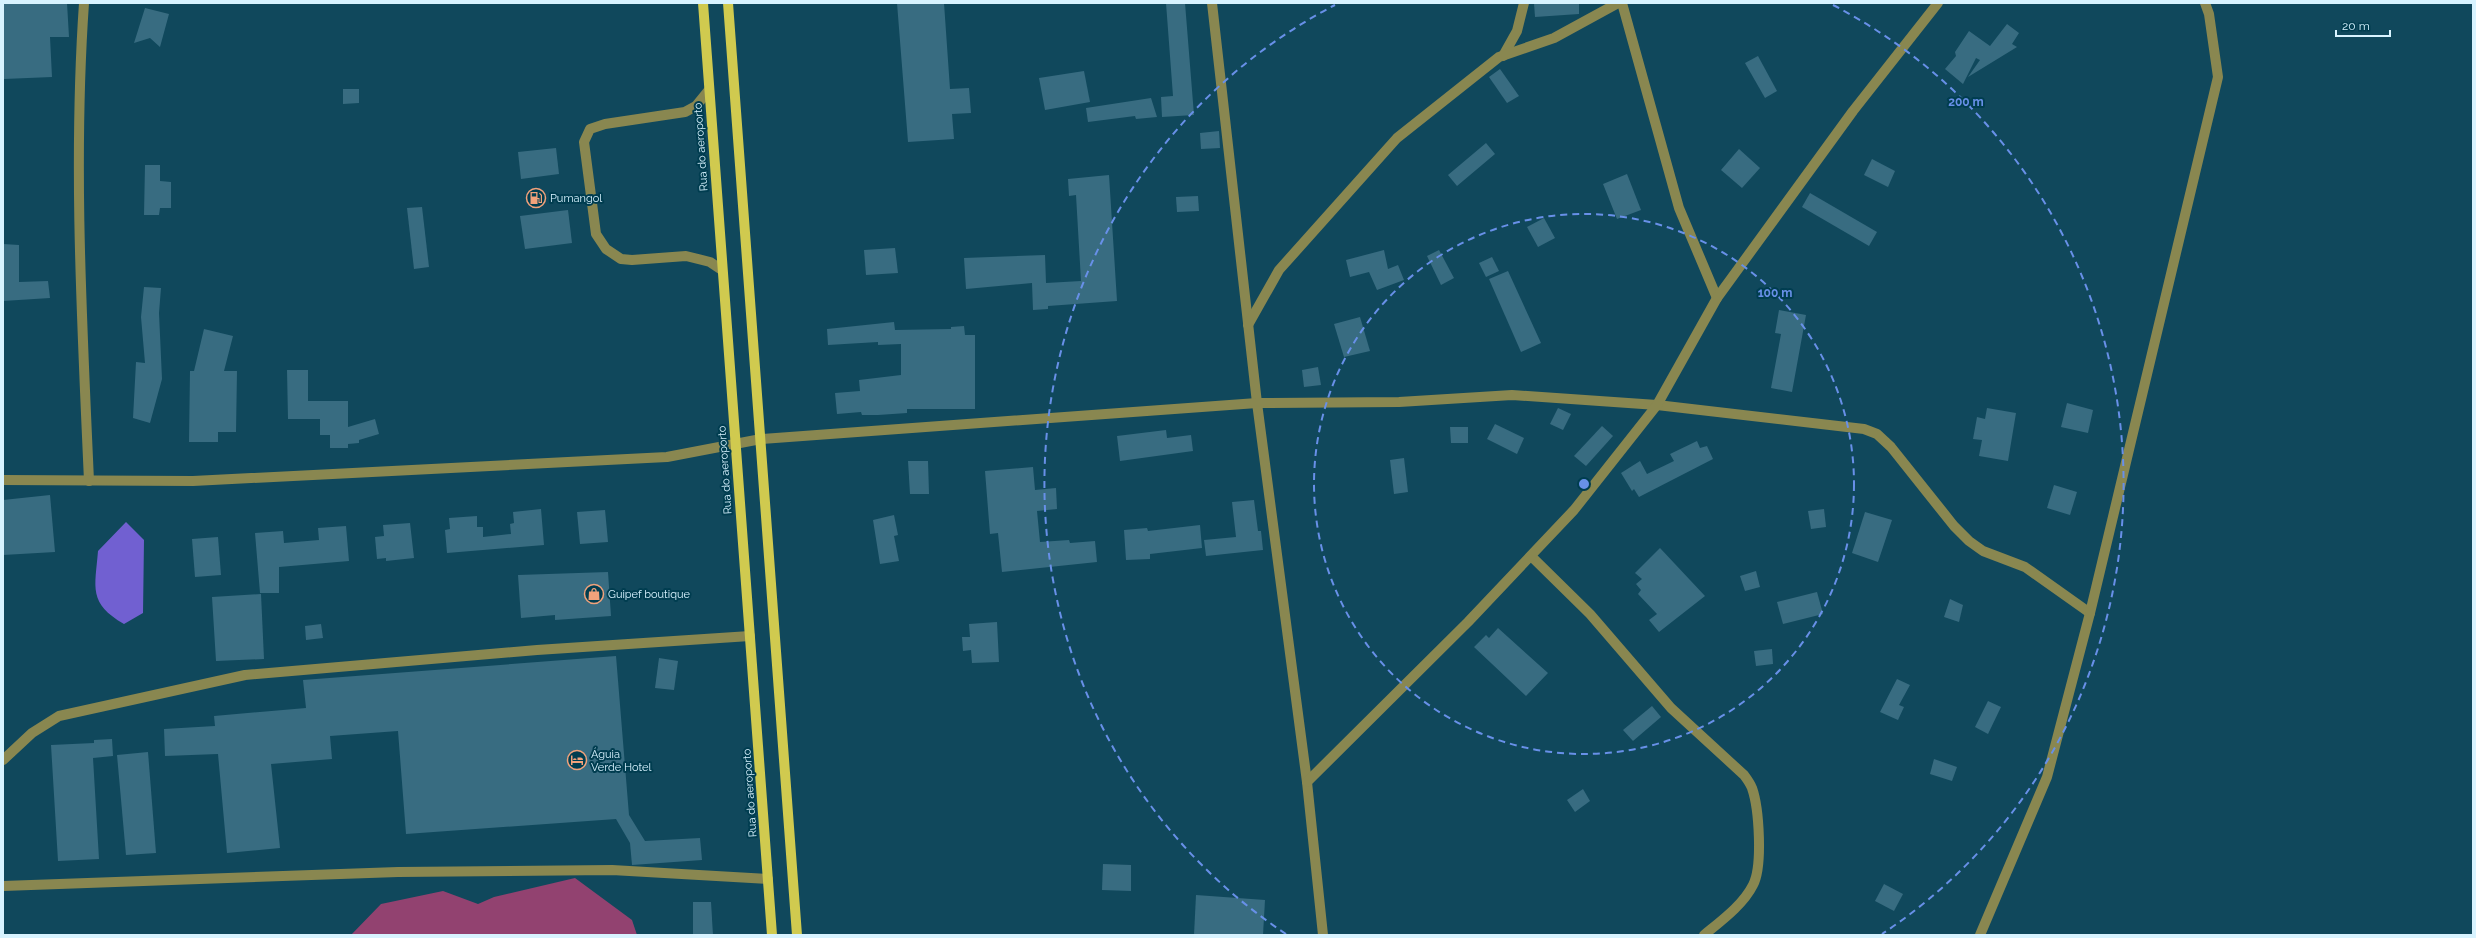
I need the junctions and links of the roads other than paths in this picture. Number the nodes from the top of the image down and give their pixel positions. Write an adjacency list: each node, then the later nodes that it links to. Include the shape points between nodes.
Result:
1 (84, 3): 20 (street, via 81,46 79,243)
2 (703, 3): 11 (main road, Rua do aeroporto)
3 (728, 3): 17 (main road)
4 (1212, 3): 14 (street)
5 (1524, 3): 10 (street, via 1517,31)
6 (1618, 3): 10 (street, via 1554,38)
7 (1622, 3): 13 (street, via 1679,208)
8 (1938, 3): 13 (street, via 1853,111)
9 (2205, 3): 22 (street, via 2209,14 2218,77)
10 (1503, 56): 14 (street, via 1396,138 1279,270)
11 (709, 90): 12 (main road, Rua do aeroporto); 12 (street, via 696,106 685,112 605,124 590,129 584,142 596,234 606,249 621,259 632,260 686,256 710,262)
12 (722, 270): 18 (main road, Rua do aeroporto)
13 (1717, 298): 16 (street)
14 (1248, 325): 15 (street)
15 (1256, 403): 16 (street, via 1399,402 1512,395); 17 (street); 25 (street)
16 (1657, 406): 21 (street, via 1574,510); 22 (street, via 1864,430 1877,434 1969,541 1983,551 2025,567)
17 (761, 440): 18 (street); 29 (main road)
18 (735, 445): 20 (street, via 667,457 193,481); 23 (main road, Rua do aeroporto)
19 (3, 480): 20 (street)
20 (89, 481)
21 (1531, 556): 25 (street); 31 (street, via 1590,614 1671,708 1744,775 1752,788 1757,821 1758,868 1754,884 1743,900)
22 (2090, 613): 32 (street, via 2047,777)
23 (750, 636): 24 (street, via 537,650 245,675 59,716 32,733); 26 (main road, Rua do aeroporto)
24 (3, 760)
25 (1307, 782): 30 (street)
26 (768, 879): 27 (street, via 612,870 398,872); 28 (main road, Rua do aeroporto)
27 (3, 886)
28 (772, 935)
29 (797, 935)
30 (1323, 935)
31 (1704, 935)
32 (1980, 935)

